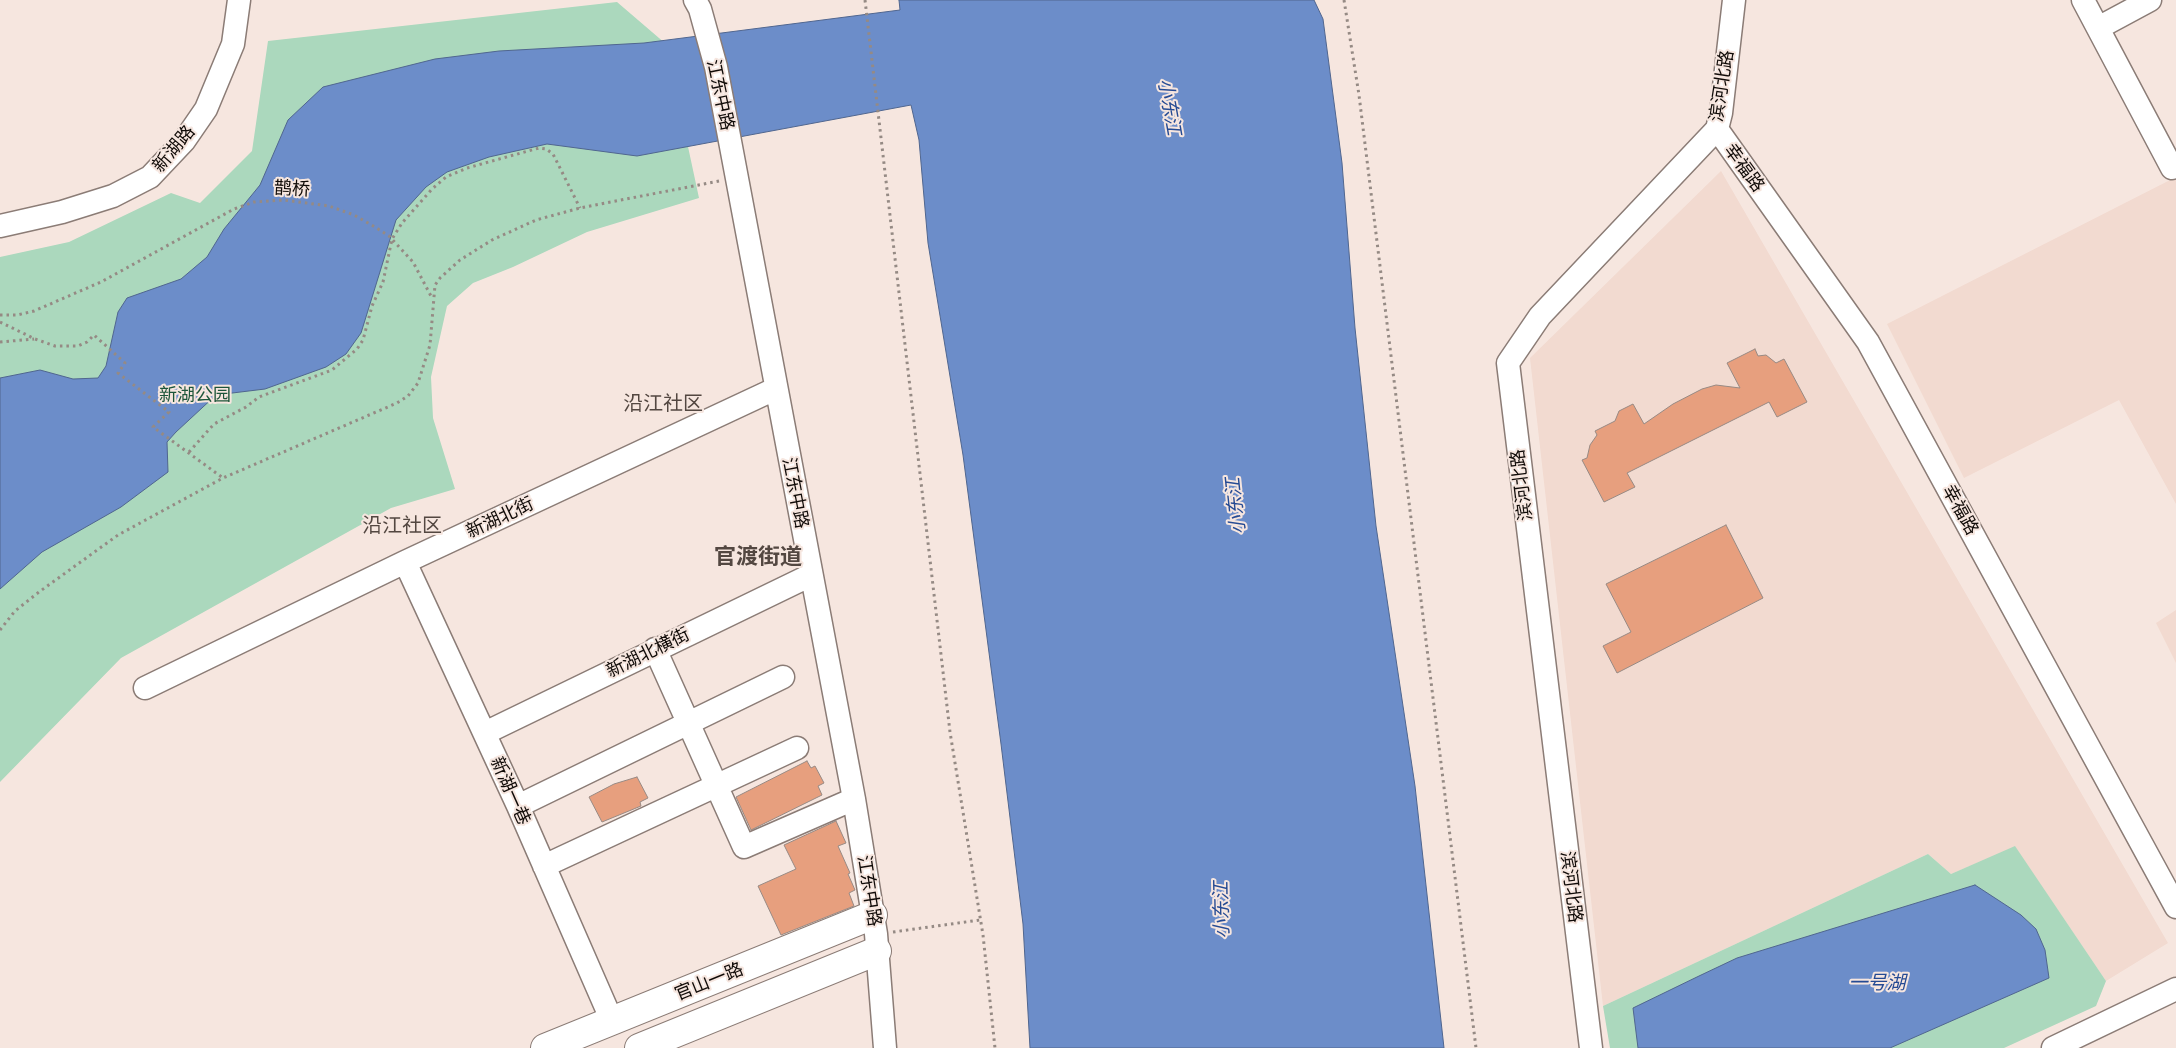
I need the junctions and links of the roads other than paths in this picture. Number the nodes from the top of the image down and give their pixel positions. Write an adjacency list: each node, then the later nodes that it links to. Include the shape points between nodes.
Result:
1 (238, 0): 9 (street, 新湖路, via 232,44 206,110 184,141 150,177 96,202)
2 (695, 0): 10 (street, 江东中路, via 716,67)
3 (1734, 0): 7 (street, 滨河北路, via 1721,113)
4 (2083, 0): 6 (street)
5 (2150, 0): 6 (street)
6 (2098, 28): 8 (street)
7 (1716, 129): 23 (street, 幸福路, via 1868,342); 32 (street, 滨河北路, via 1540,316 1508,363)
8 (2172, 168)
9 (0, 226)
10 (775, 389): 11 (street, 新湖北街); 12 (street, 江东中路)
11 (405, 562): 15 (street, 新湖北街); 17 (street, 新湖一巷)
12 (811, 575): 13 (street, 新湖北横街); 20 (street, 江东中路)
13 (655, 649): 16 (street); 17 (street, 新湖北横街)
14 (783, 677): 16 (street)
15 (145, 688)
16 (687, 724): 19 (street); 21 (street)
17 (485, 733): 21 (street, 新湖一巷)
18 (797, 748): 19 (street)
19 (716, 786): 20 (street, via 744,847); 22 (street)
20 (854, 799): 24 (street, 江东中路)
21 (518, 806): 22 (street, 新湖一巷)
22 (544, 866): 28 (street, 新湖一巷)
23 (2176, 907)
24 (875, 934): 25 (main road, 官山一路); 27 (main road, 官山一路); 31 (street, 江东中路)
25 (753, 964): 27 (main road); 28 (main road, 官山一路)
26 (2176, 989): 33 (street)
27 (766, 996): 30 (main road, 官山一路)
28 (612, 1021): 29 (main road, 官山一路)
29 (545, 1048)
30 (639, 1048)
31 (885, 1048)
32 (1591, 1048)
33 (2053, 1048)

